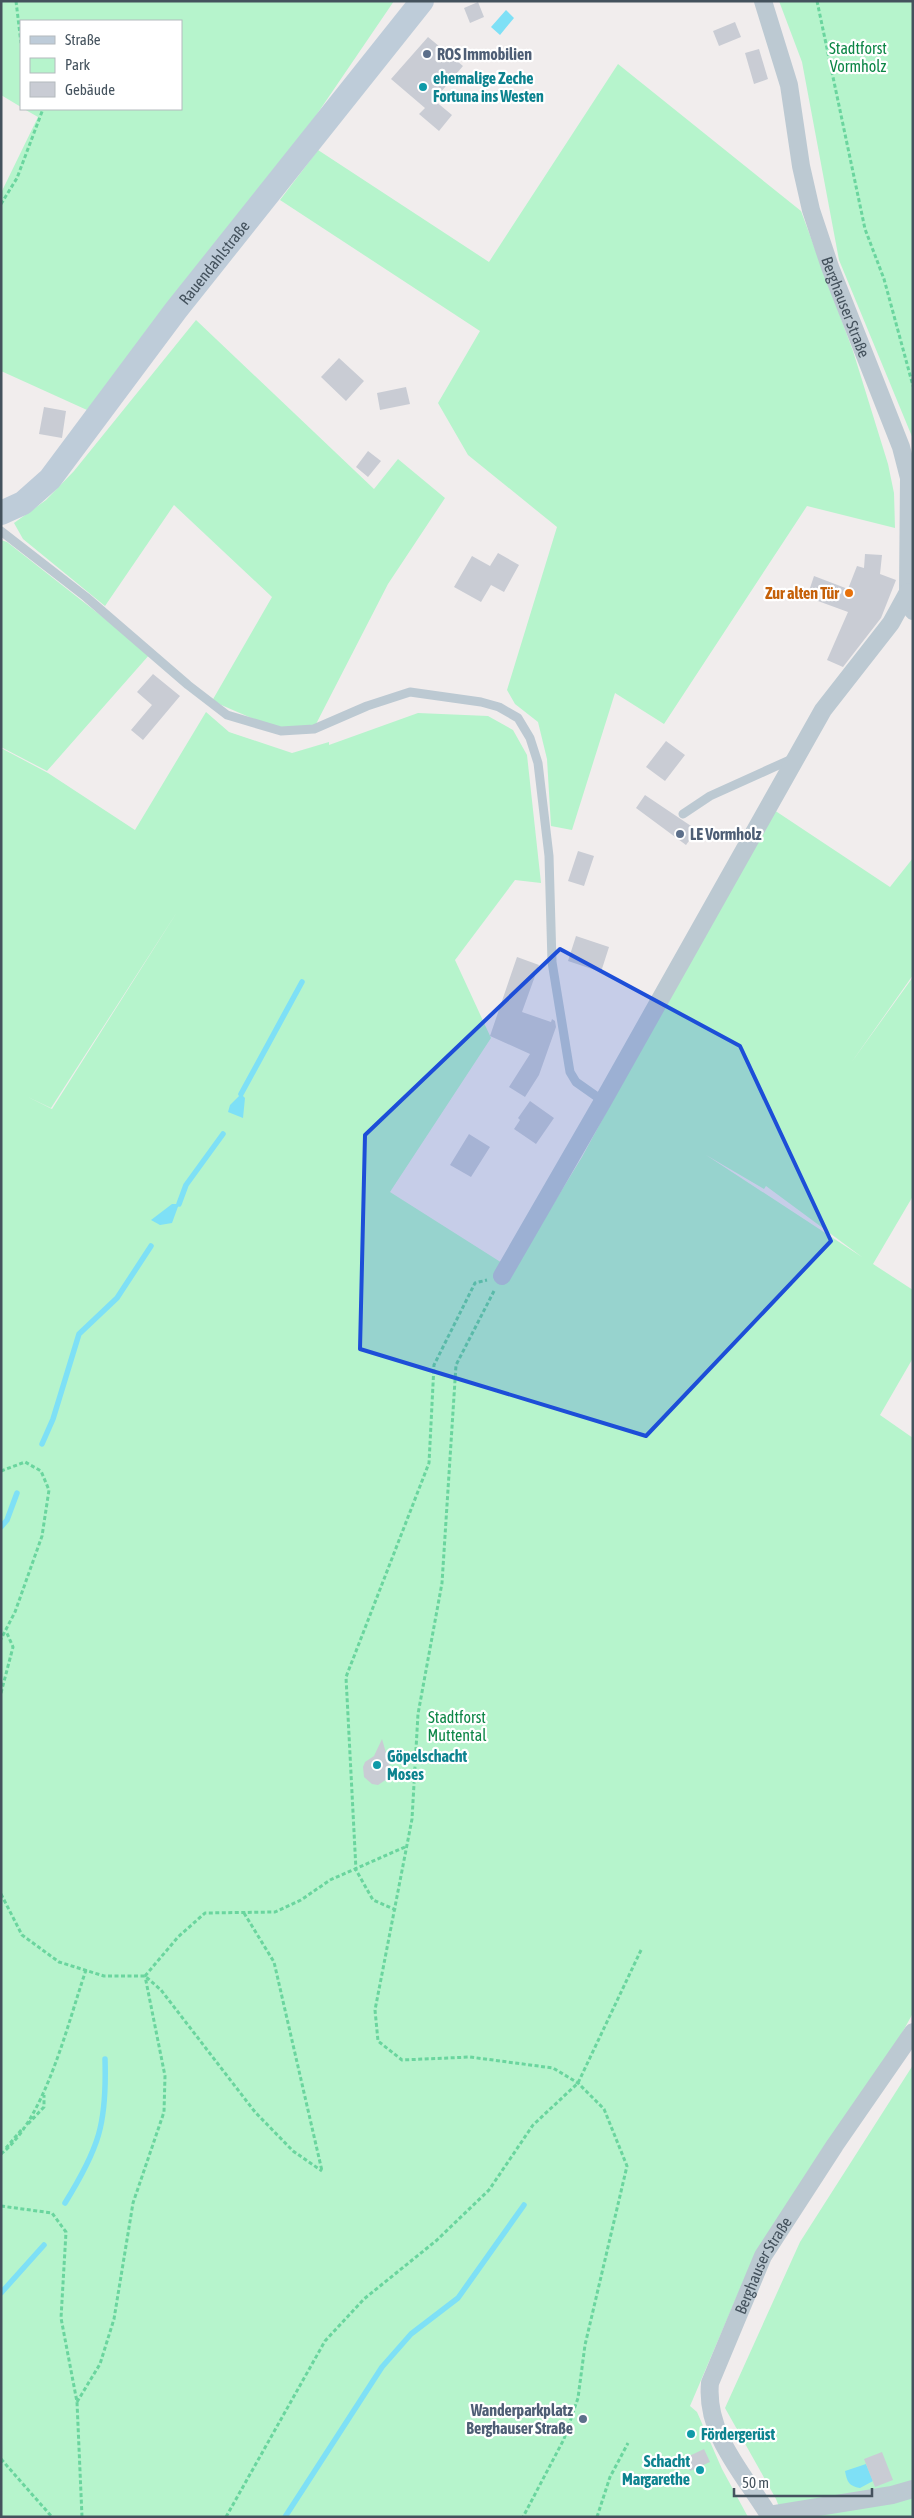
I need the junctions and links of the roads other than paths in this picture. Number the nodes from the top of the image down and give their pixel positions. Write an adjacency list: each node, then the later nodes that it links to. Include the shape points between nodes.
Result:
1 (422, 1): 3 (street, Rauendahlstraße, via 176,310 50,479 24,503)
2 (763, 1): 5 (street, Berghauser Straße, via 789,86 811,210 901,447 909,478)
3 (1, 513)
4 (1, 531): 9 (lane, via 86,597 226,715 281,731 314,729 410,692 481,702 499,707 518,718 535,750 541,782 549,856 552,962 570,1072 586,1091)
5 (908, 592): 6 (street, Berghauser Straße); 7 (street, via 891,623 823,710)
6 (913, 611)
7 (796, 757): 8 (lane, via 710,796); 9 (street)
8 (683, 814)
9 (603, 1101): 10 (street)
10 (502, 1276)
11 (913, 2032): 13 (street, Berghauser Straße, via 763,2256 710,2383 708,2401 714,2423 730,2456)
12 (913, 2489): 13 (street)
13 (770, 2516)

